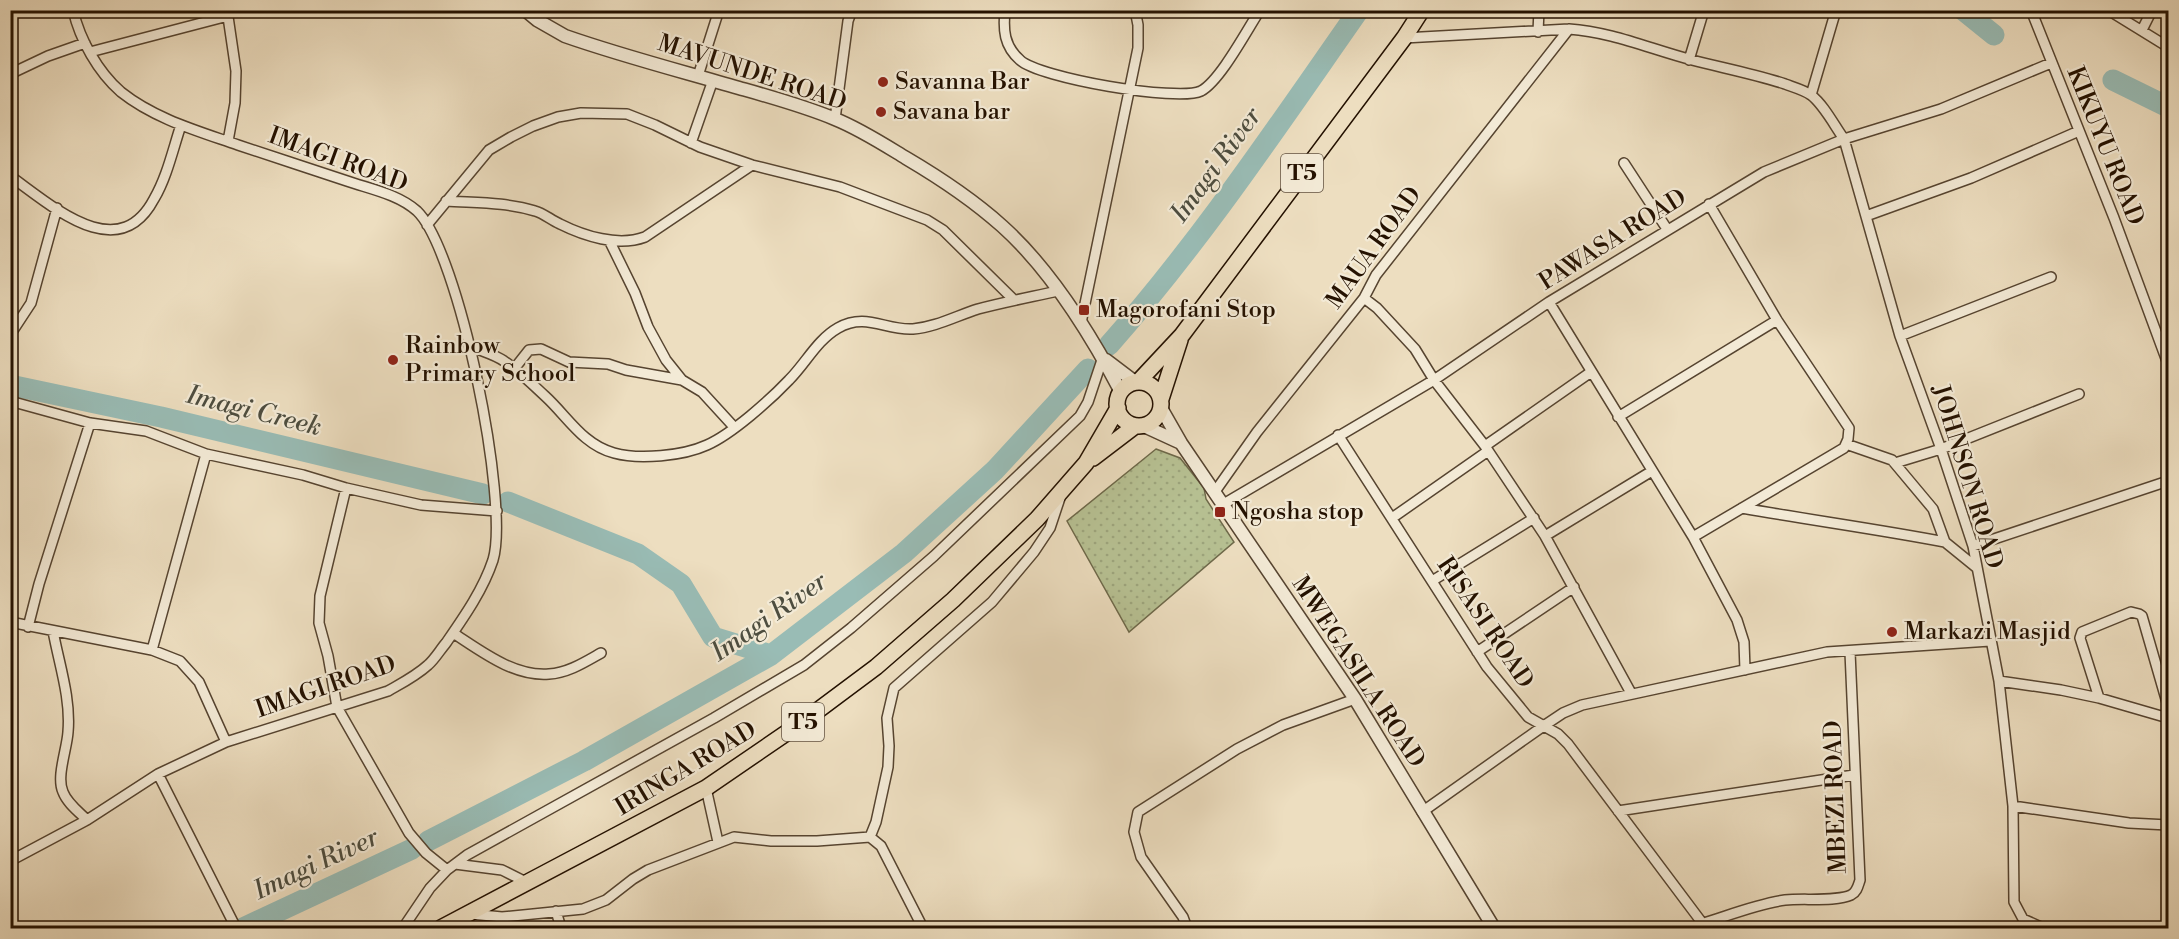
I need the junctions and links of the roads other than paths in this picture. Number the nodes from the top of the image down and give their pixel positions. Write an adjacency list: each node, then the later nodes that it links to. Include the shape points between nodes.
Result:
1 (73, 10): 20 (street, IMAGI ROAD)
2 (525, 10): 25 (street, MAVUNDE ROAD, via 565,36)
3 (719, 10): 25 (street)
4 (852, 10): 29 (street)
5 (1005, 10): 27 (street, via 1004,37 1021,62 1043,72)
6 (1135, 10): 27 (street, via 1138,48)
7 (1260, 10): 27 (street, via 1213,82 1204,89 1182,95)
8 (1422, 10): 19 (highway, T5)
9 (1539, 10): 18 (street)
10 (1704, 10): 22 (street)
11 (1836, 10): 28 (street)
12 (2031, 10): 23 (street, KIKUYU ROAD)
13 (2108, 10): 17 (street)
14 (2152, 10): 17 (street)
15 (228, 13): 20 (street); 33 (street, via 236,71)
16 (1569, 29): 18 (street); 22 (street, via 1594,31); 47 (street, MAUA ROAD, via 1376,275)
17 (2142, 30): 21 (street)
18 (1538, 32): 19 (street)
19 (1404, 38): 52 (highway, T5)
20 (88, 47): 24 (street, via 48,56); 30 (street, IMAGI ROAD, via 120,91)
21 (2169, 47)
22 (1689, 60): 28 (street, via 1768,79)
23 (2051, 63): 31 (street, KIKUYU ROAD); 32 (street, PAWASA ROAD, via 1941,109)
24 (10, 74)
25 (698, 76): 26 (street, MAVUNDE ROAD)
26 (713, 80): 29 (street, MAVUNDE ROAD); 34 (street)
27 (1128, 90): 51 (street)
28 (1811, 95): 32 (street)
29 (835, 119): 46 (street, MAVUNDE ROAD, via 965,195 1030,254)
30 (181, 125): 33 (street, IMAGI ROAD); 40 (street, via 155,199 136,222 117,230 98,230)
31 (2079, 131): 41 (street, via 1971,178); 57 (street, KIKUYU ROAD)
32 (1844, 138): 39 (street, PAWASA ROAD, via 1764,172); 41 (street, JOHNSON ROAD)
33 (228, 141): 42 (street, IMAGI ROAD, via 383,192 417,211)
34 (691, 143): 36 (street); 38 (street, via 627,114 580,113 558,117 489,150)
35 (1624, 163): 43 (street)
36 (752, 165): 44 (street, via 645,237); 48 (street, via 840,187 927,220 943,230)
37 (10, 176): 40 (street)
38 (446, 201): 42 (street); 44 (street, via 537,211 562,225)
39 (1709, 204): 43 (street, PAWASA ROAD); 50 (street)
40 (57, 208): 53 (street, via 31,303)
41 (1866, 216): 54 (street, JOHNSON ROAD)
42 (427, 225): 55 (street, IMAGI ROAD, via 447,265)
43 (1667, 229): 49 (street, PAWASA ROAD)
44 (609, 240): 60 (street, via 648,327)
45 (2051, 277): 54 (street)
46 (1058, 291): 48 (street); 51 (street, MAVUNDE ROAD)
47 (1364, 298): 61 (street, via 1415,349); 84 (street, MAUA ROAD, via 1257,432)
48 (1014, 300): 71 (street, via 918,328 849,322 825,336 789,380)
49 (1549, 302): 59 (street); 61 (street, PAWASA ROAD)
50 (1777, 321): 68 (street); 74 (street, via 1849,428)
51 (1081, 323): 56 (street, MAVUNDE ROAD)
52 (1182, 334): 62 (highway, T5); 66 (highway, T5)
53 (10, 335)
54 (1900, 336): 76 (street, JOHNSON ROAD)
55 (470, 346): 58 (street); 87 (street, IMAGI ROAD)
56 (1102, 357): 62 (street); 63 (street, MAVUNDE ROAD); 127 (street, via 1080,416 933,556 813,658)
57 (2169, 364)
58 (514, 369): 60 (street, via 529,350 541,349 569,362 608,364); 71 (street, via 594,446 614,453 637,457 688,451 708,445)
59 (1591, 372): 68 (street); 75 (street)
60 (682, 380): 71 (street, via 702,392)
61 (1434, 380): 72 (street, PAWASA ROAD); 75 (street)
62 (1137, 382): 63 (highway, T5); 66 (highway, via 1153,387)
63 (1121, 392): 67 (highway, T5)
64 (2079, 394): 76 (street)
65 (10, 401): 69 (street)
66 (1161, 404): 70 (highway, T5, via 1158,416); 73 (street, MWEGASILA ROAD)
67 (1118, 408): 70 (highway, via 1127,422); 78 (highway, T5)
68 (1618, 417): 80 (street)
69 (90, 423): 77 (street, via 146,431); 98 (street)
70 (1139, 426): 73 (street); 78 (highway, T5)
71 (734, 427)
72 (1338, 435): 85 (street, PAWASA ROAD); 88 (street, RISASI ROAD)
73 (1181, 443): 84 (street, MWEGASILA ROAD)
74 (1846, 444): 79 (street); 86 (street)
75 (1487, 448): 88 (street); 89 (street)
76 (1941, 449): 79 (street); 93 (street, JOHNSON ROAD)
77 (206, 454): 82 (street); 102 (street)
78 (1086, 463): 83 (highway, IRINGA ROAD / T5)
79 (1895, 463): 92 (street, via 1933,509)
80 (1652, 471): 90 (street); 91 (street)
81 (2169, 481): 93 (street)
82 (346, 488): 87 (street, via 421,505); 112 (street, via 320,596 319,623)
83 (1064, 488): 118 (highway, IRINGA ROAD / T5, via 953,600 876,667); 124 (street, via 1050,528 992,602 894,688 887,718 888,767)
84 (1214, 493): 85 (street, MWEGASILA ROAD)
85 (1222, 505): 110 (street, MWEGASILA ROAD)
86 (1742, 508): 91 (street); 92 (street)
87 (497, 511): 100 (street, IMAGI ROAD, via 493,558)
88 (1392, 518): 95 (street, RISASI ROAD)
89 (1534, 518): 90 (street); 95 (street)
90 (1545, 536): 96 (street)
91 (1693, 537): 106 (street, via 1737,620 1744,642)
92 (1945, 542): 94 (street)
93 (1973, 546): 94 (street, JOHNSON ROAD)
94 (1977, 568): 101 (street, JOHNSON ROAD)
95 (1432, 581): 103 (street, RISASI ROAD)
96 (1574, 587): 103 (street); 108 (street)
97 (10, 622): 98 (street)
98 (28, 627): 99 (street)
99 (53, 631): 102 (street); 122 (street, via 67,694 68,731 60,784 63,794)
100 (453, 633): 105 (street, via 520,671 548,675 568,670); 112 (street, IMAGI ROAD, via 430,663 411,679 388,691)
101 (1990, 641): 104 (street); 107 (street, JOHNSON ROAD)
102 (152, 650): 115 (street, via 180,661 199,682)
103 (1477, 652): 114 (street, RISASI ROAD, via 1516,705)
104 (1850, 652): 106 (street, via 1827,652); 117 (street, MBEZI ROAD)
105 (601, 653)
106 (1745, 670): 108 (street)
107 (1999, 681): 109 (street); 119 (street, JOHNSON ROAD)
108 (1631, 693): 114 (street, via 1574,708)
109 (2099, 698): 111 (street, via 2080,638 2082,632 2131,612 2142,616); 113 (street)
110 (1355, 699): 120 (street, MWEGASILA ROAD); 137 (street, via 1283,725 1237,749 1138,812 1134,832 1141,857)
111 (2169, 706)
112 (337, 707): 115 (street, IMAGI ROAD); 127 (street, via 409,832 426,853)
113 (2169, 718)
114 (1542, 727): 120 (street); 121 (street, RISASI ROAD, via 1568,744)
115 (226, 742): 116 (street, IMAGI ROAD)
116 (158, 774): 122 (street, IMAGI ROAD); 132 (street)
117 (1854, 776): 121 (street); 131 (street, MBEZI ROAD, via 1858,889 1852,895 1766,904)
118 (706, 789): 125 (street); 128 (highway, IRINGA ROAD / T5)
119 (2013, 806): 123 (street); 139 (street, JOHNSON ROAD, via 2014,902 2023,919)
120 (1422, 812): 138 (street, MWEGASILA ROAD)
121 (1618, 812): 131 (street, RISASI ROAD)
122 (87, 820): 126 (street, IMAGI ROAD)
123 (2169, 825)
124 (870, 837): 125 (street, via 817,841 734,837); 136 (street, via 881,846)
125 (718, 842): 129 (street, via 648,870 606,900 583,909)
126 (10, 861)
127 (451, 867): 128 (street, via 502,870); 133 (street, via 430,888)
128 (528, 883): 130 (highway, IRINGA ROAD / T5)
129 (556, 911): 130 (street, via 502,916); 135 (street)
130 (471, 914): 134 (highway, IRINGA ROAD / T5)
131 (1705, 926)
132 (236, 928)
133 (403, 928)
134 (441, 928)
135 (561, 928)
136 (923, 928)
137 (1187, 928)
138 (1494, 928)
139 (2043, 928)

